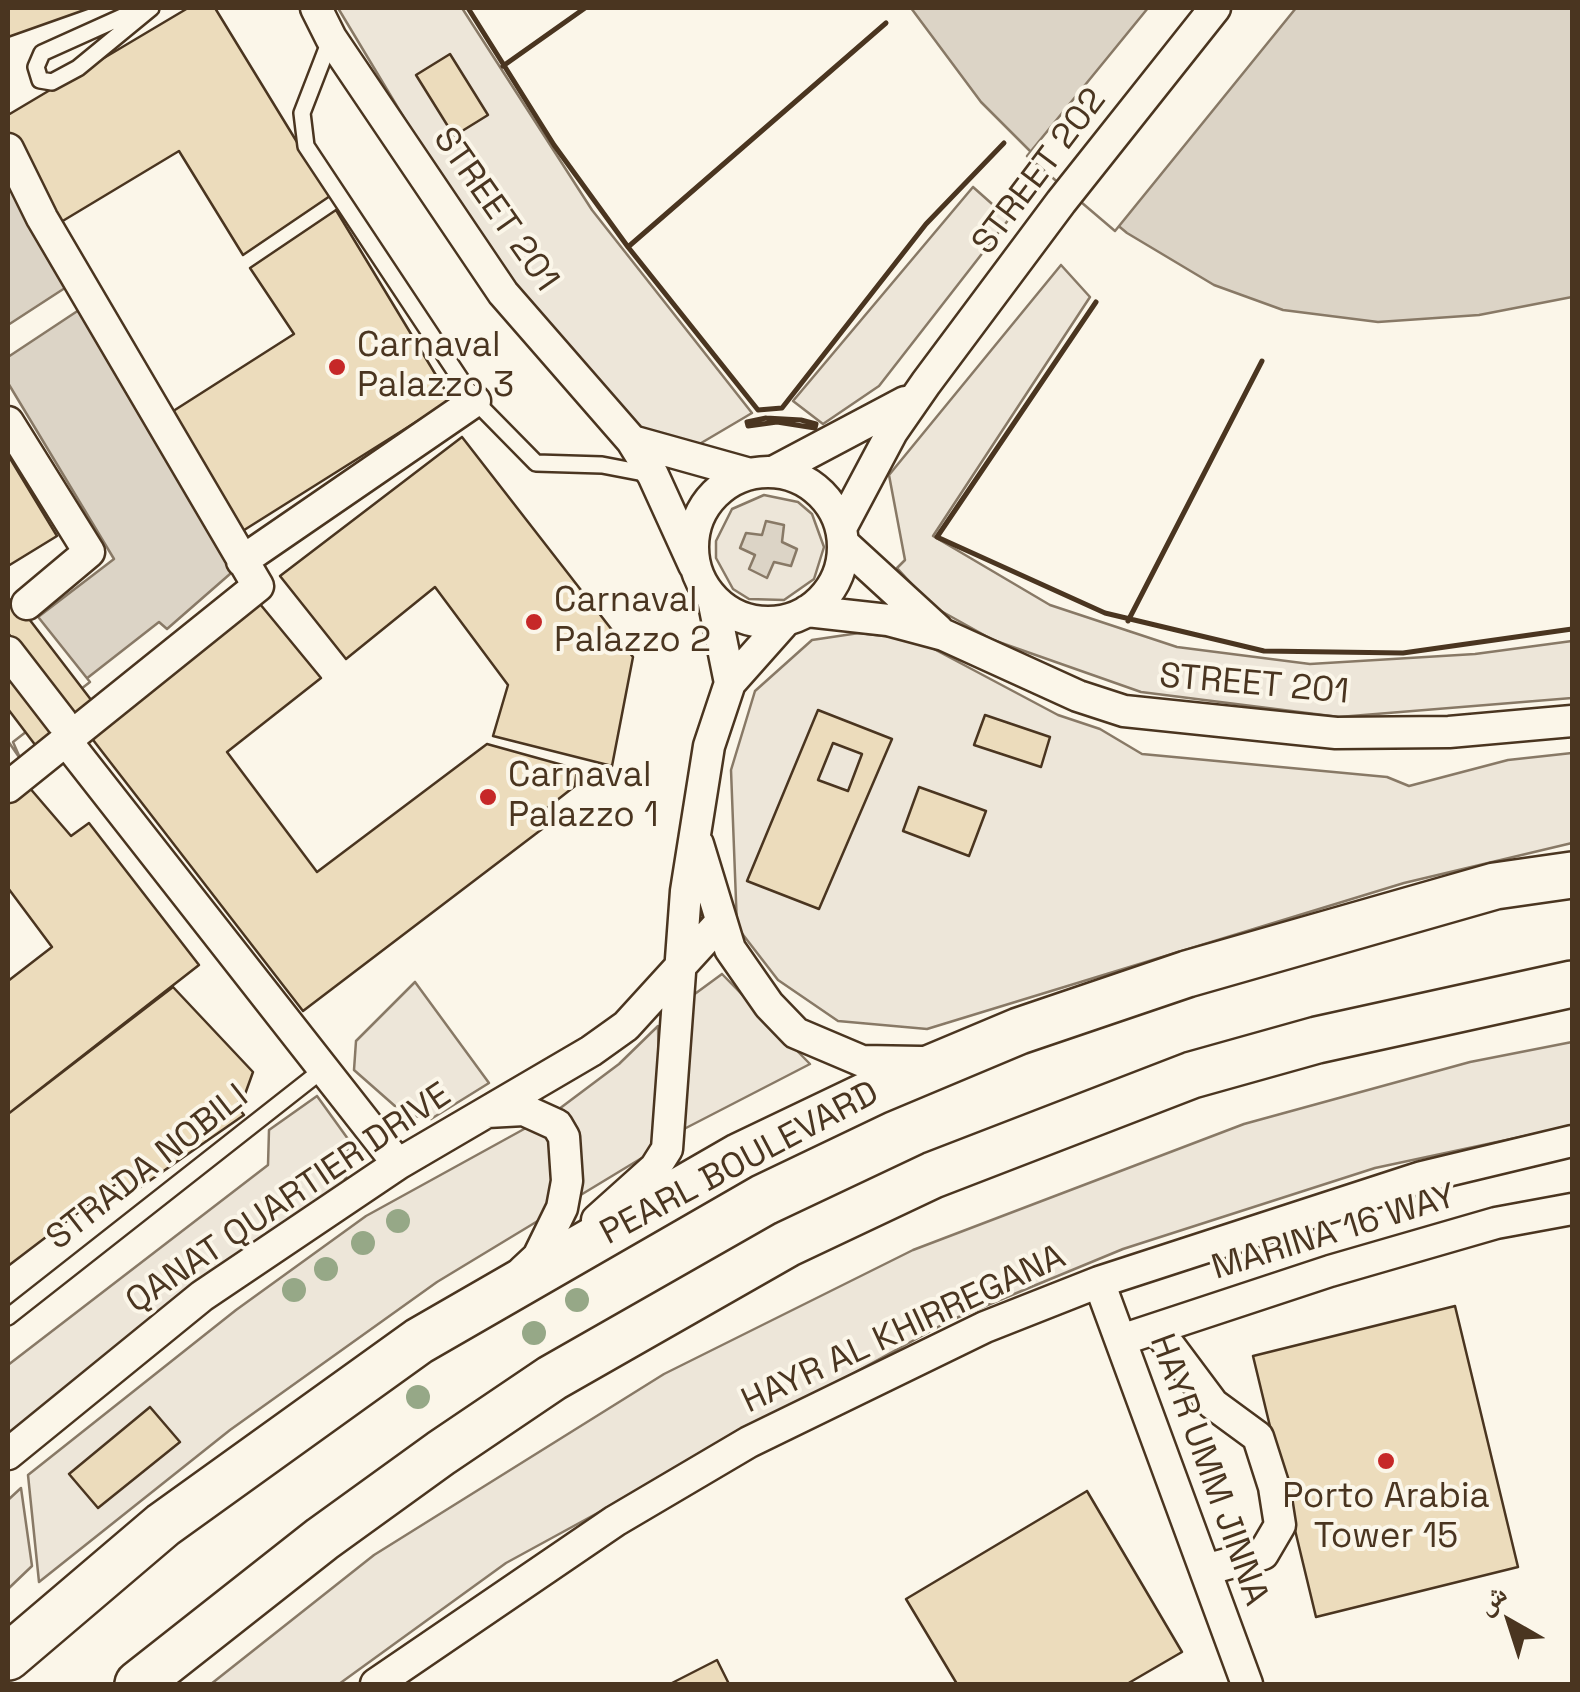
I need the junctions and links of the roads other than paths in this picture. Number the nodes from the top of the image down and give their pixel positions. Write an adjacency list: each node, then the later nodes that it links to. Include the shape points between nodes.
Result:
1 (142, 8): 2 (lane, via 42,52 40,80 52,82 78,68)
2 (151, 8)
3 (316, 8): 5 (street, STREET 201)
4 (1215, 8): 7 (street, STREET 202)
5 (331, 38): 8 (lane, via 302,112 306,146); 10 (street, STREET 201, via 503,293)
6 (8, 149): 14 (street)
7 (926, 383): 11 (street, STREET 202, via 882,417); 13 (street, STREET 202, via 892,432)
8 (475, 401): 12 (lane, via 536,463); 14 (street)
9 (8, 422): 17 (street, via 90,552)
10 (632, 441): 11 (street); 12 (street, STREET 201)
11 (761, 473): 13 (street, via 796,477 816,489 832,507); 15 (street, via 719,491 698,519)
12 (653, 475): 15 (street, STREET 201)
13 (842, 536): 18 (street, via 838,574 820,601); 19 (street, STREET 201)
14 (242, 561): 23 (street, via 258,586)
15 (694, 565): 16 (street)
16 (713, 599): 18 (street, via 746,620); 21 (street)
17 (26, 604)
18 (796, 616): 19 (street, STREET 201, via 888,620); 21 (street)
19 (944, 635): 22 (street, STREET 201, via 1124,710 1336,734)
20 (8, 652): 23 (street)
21 (730, 683): 25 (street, via 709,746)
22 (1572, 721)
23 (70, 741): 24 (street); 31 (street)
24 (8, 788)
25 (694, 830): 27 (street); 28 (street)
26 (1572, 875): 30 (main road, PEARL BOULEVARD, via 1495,886 1342,926)
27 (718, 924): 28 (street, QANAT QUARTIER DRIVE); 30 (street, via 748,979 796,1033 862,1061 907,1064)
28 (682, 967): 32 (street, QANAT QUARTIER DRIVE, via 591,1052); 37 (street, via 667,1149 616,1206)
29 (1572, 984): 44 (main road, via 1192,1075 932,1176 787,1244 552,1378 440,1453)
30 (1019, 1031): 37 (main road, PEARL BOULEVARD, via 740,1156)
31 (326, 1067): 34 (street); 38 (lane, STRADA NOBILI)
32 (484, 1112): 34 (street, QANAT QUARTIER DRIVE); 37 (street, via 524,1110 557,1125 566,1158 562,1208 552,1234)
33 (1572, 1141): 36 (street, HAYR AL KHIRREGANA, via 1422,1177)
34 (398, 1164): 41 (street, QANAT QUARTIER DRIVE, via 202,1296)
35 (1572, 1209): 39 (street, MARINA 16 WAY, via 1496,1222)
36 (1099, 1282): 40 (street, HAYR UMM JINNA); 45 (street, HAYR AL KHIRREGANA, via 952,1342 750,1442 615,1521)
37 (499, 1294): 43 (main road, PEARL BOULEVARD, via 419,1341 164,1525)
38 (8, 1317)
39 (1157, 1329): 40 (street, MARINA 16 WAY); 42 (street, via 1213,1404 1258,1437 1274,1487 1280,1525 1263,1554)
40 (1121, 1340): 42 (street, HAYR UMM JINNA)
41 (8, 1454)
42 (1205, 1570): 46 (street, HAYR UMM JINNA)
43 (8, 1657)
44 (138, 1684)
45 (376, 1684)
46 (1247, 1684)

